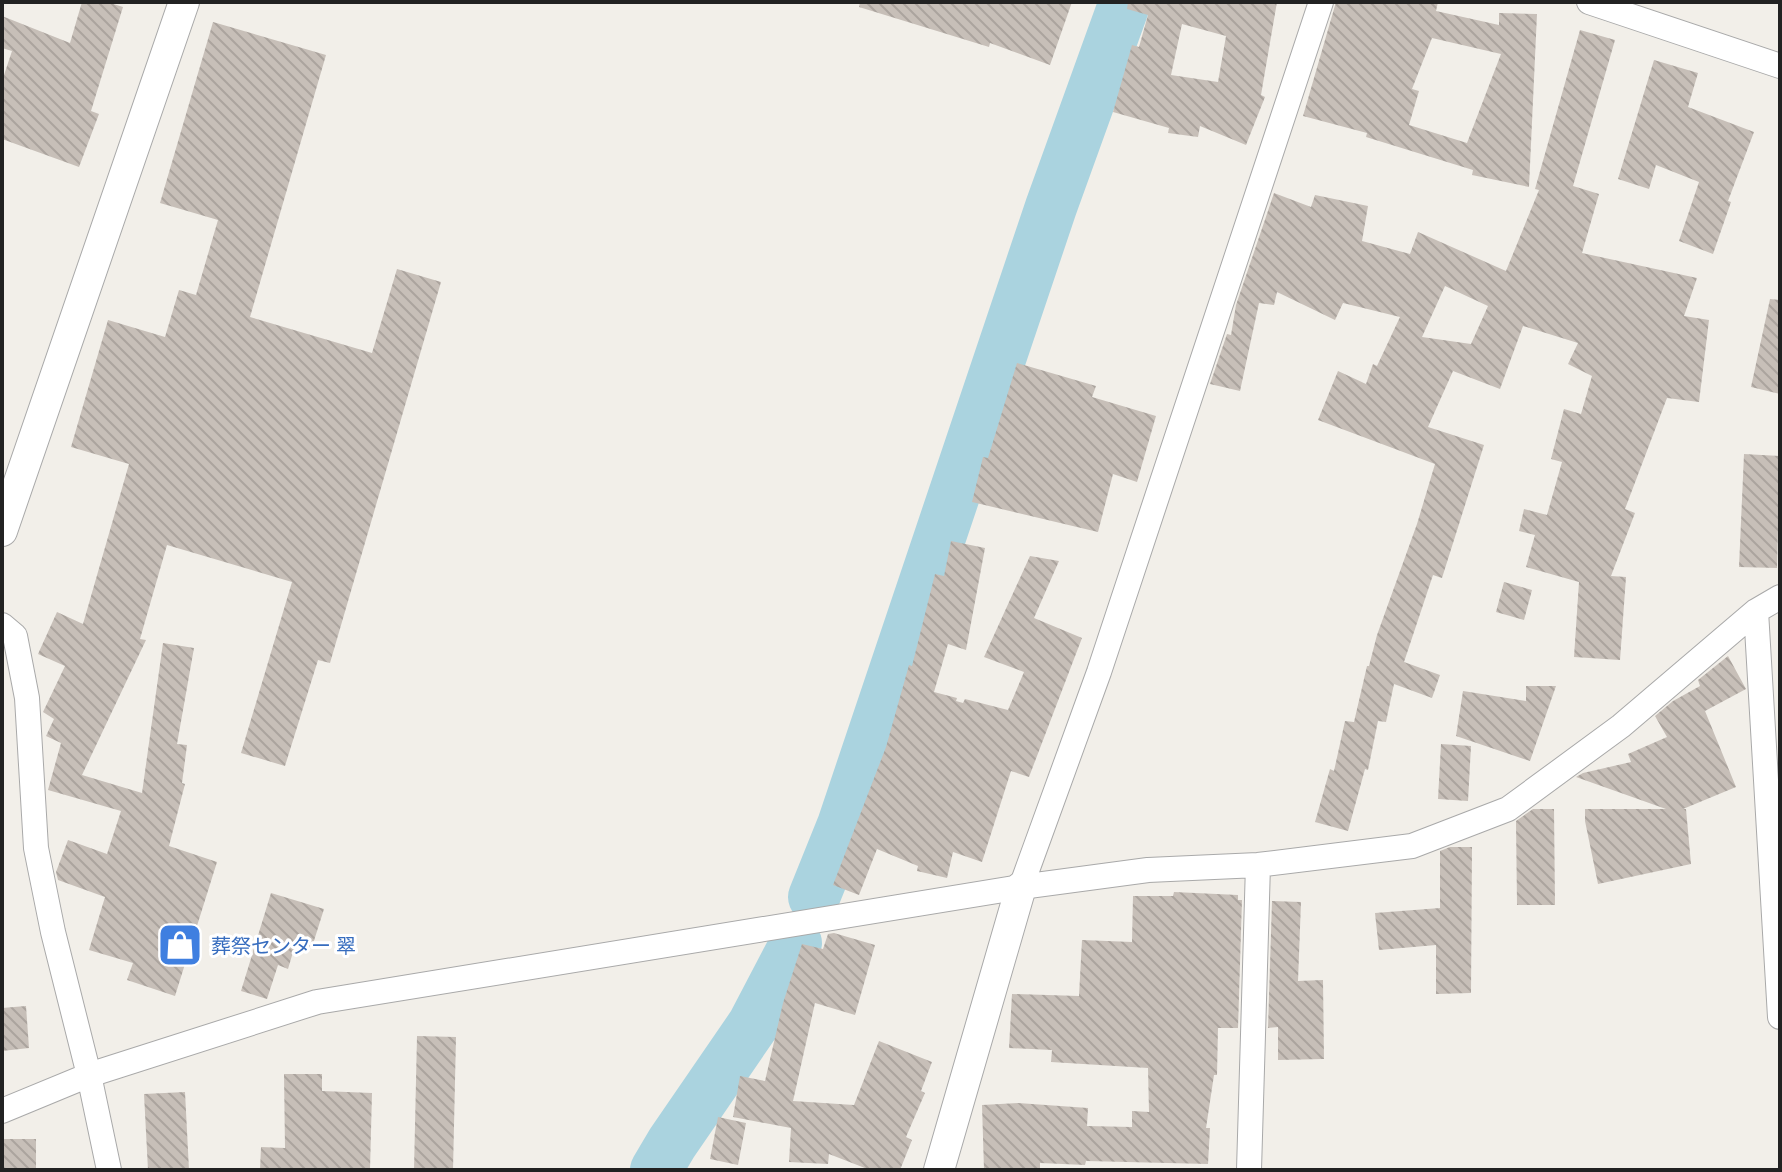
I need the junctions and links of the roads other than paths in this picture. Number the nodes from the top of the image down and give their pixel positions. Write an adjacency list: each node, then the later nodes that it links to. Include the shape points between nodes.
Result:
1 (184, 2): 5 (street)
2 (1321, 2): 10 (street, via 1099,672)
3 (1589, 2): 4 (street)
4 (1780, 66)
5 (2, 531)
6 (1780, 597): 7 (street)
7 (1756, 611): 9 (street, via 1621,726 1508,809 1412,846); 11 (street)
8 (2, 625): 12 (street, via 15,636 27,698 36,848)
9 (1258, 865): 10 (street, via 1148,870); 16 (street)
10 (1021, 887): 12 (street, via 317,1002); 15 (street)
11 (1780, 1017)
12 (89, 1075): 13 (street); 14 (street)
13 (2, 1111)
14 (109, 1170)
15 (939, 1170)
16 (1249, 1170)

